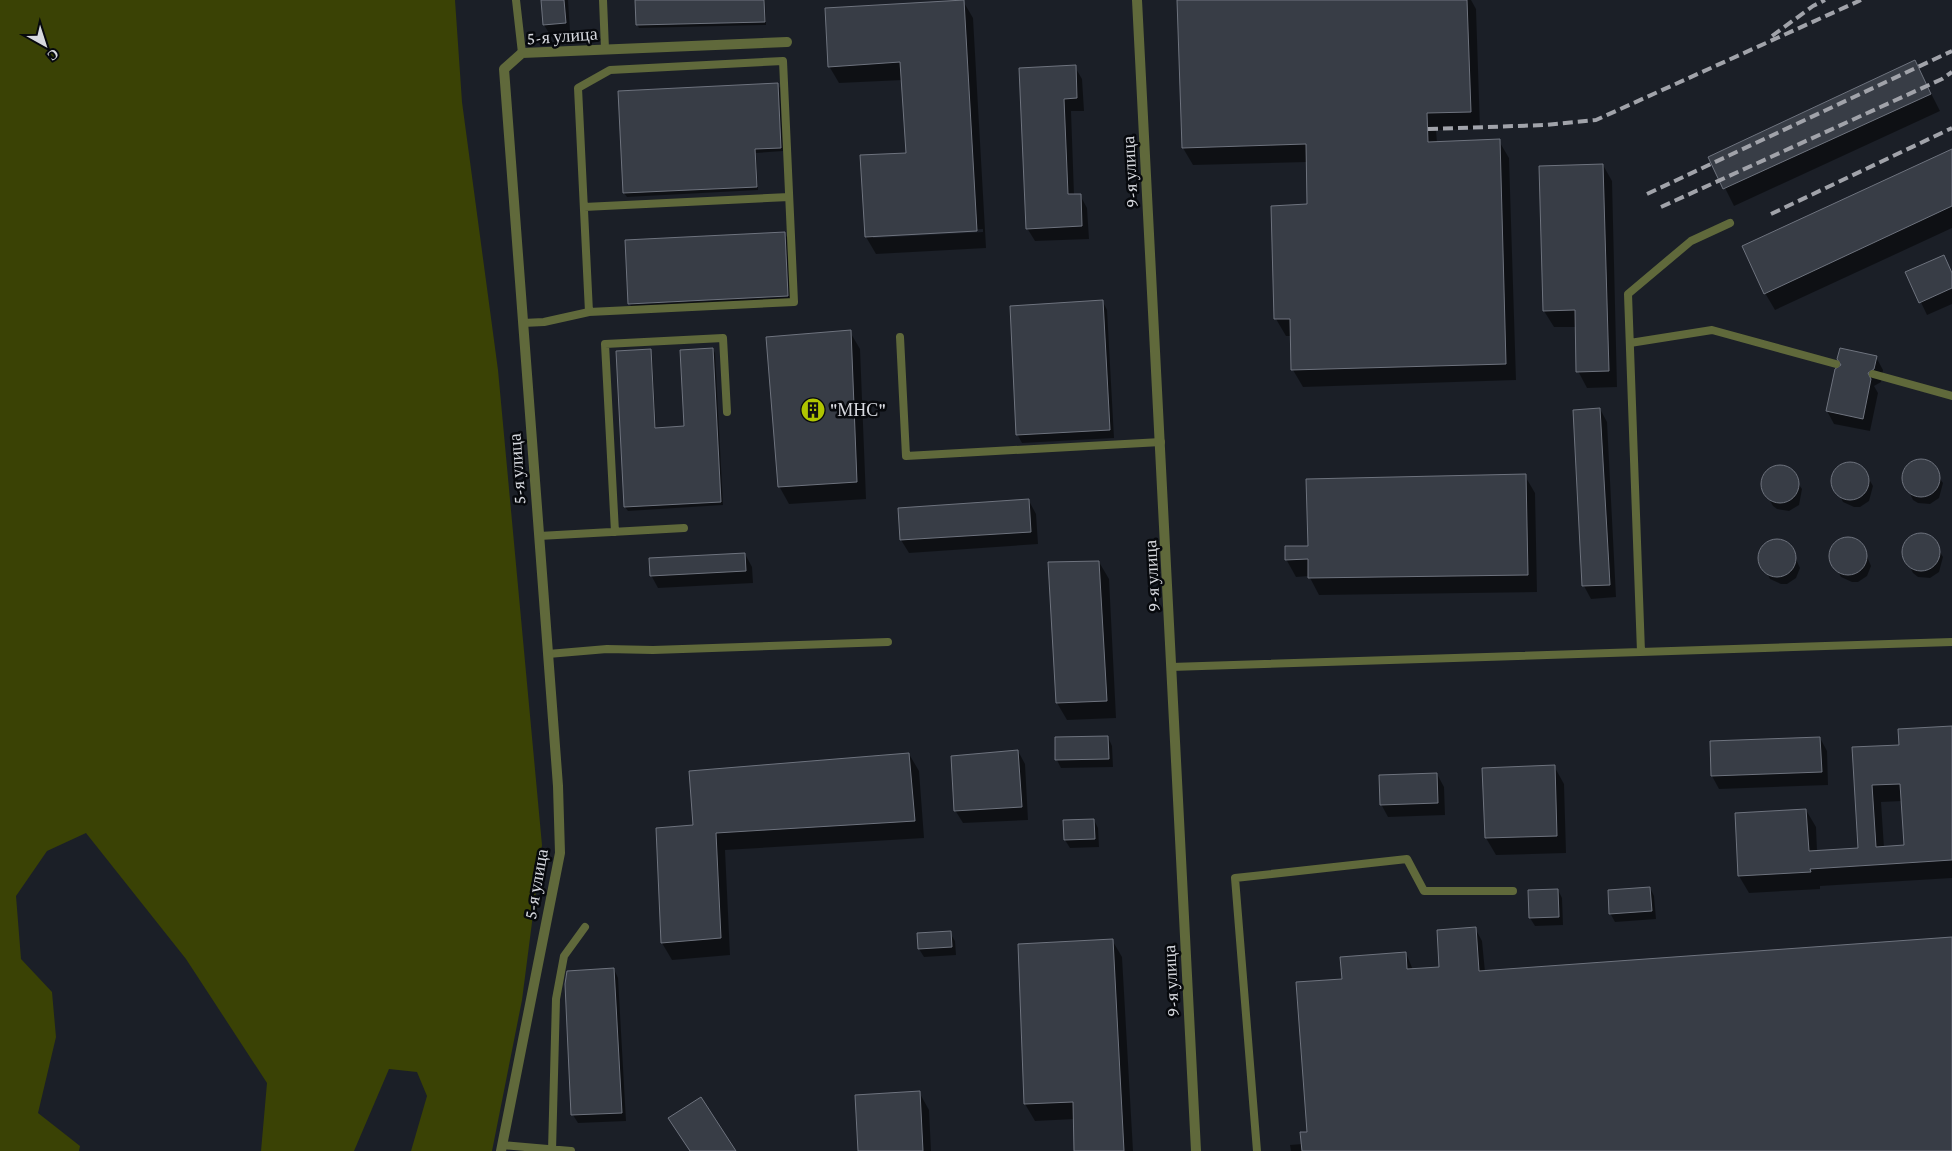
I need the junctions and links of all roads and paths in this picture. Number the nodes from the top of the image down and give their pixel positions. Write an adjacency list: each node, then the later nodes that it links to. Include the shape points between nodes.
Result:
1 (516, 0): 6 (lane)
2 (603, 0): 5 (lane)
3 (1137, 0): 18 (street, 9-я улица)
4 (787, 42): 5 (street, 5-я улица)
5 (605, 49): 6 (street, 5-я улица)
6 (522, 52): 11 (street, 5-я улица, via 504,69)
7 (789, 197): 8 (lane); 8 (lane, via 783,61 610,70 578,88); 10 (lane, via 794,302)
8 (584, 207): 10 (lane)
9 (1730, 223): 13 (lane, via 1691,241 1628,294)
10 (589, 312): 11 (lane)
11 (523, 323): 21 (street, 5-я улица)
12 (900, 337): 18 (lane, via 906,456)
13 (1630, 343): 14 (lane, via 1712,330); 24 (lane)
14 (1836, 364)
15 (1873, 374): 16 (lane)
16 (1952, 396)
17 (727, 412): 20 (lane, via 723,338 605,344)
18 (1161, 442): 26 (street, 9-я улица)
19 (684, 528): 20 (lane)
20 (615, 532): 21 (lane)
21 (539, 536): 25 (street, 5-я улица)
22 (888, 642): 25 (lane, via 607,649)
23 (1952, 642): 24 (lane)
24 (1641, 652): 26 (lane)
25 (548, 654): 29 (street, 5-я улица, via 560,853)
26 (1171, 667): 32 (street, 9-я улица)
27 (1513, 891): 33 (lane, via 1424,892 1407,859 1235,878)
28 (585, 927): 30 (lane, via 564,956 556,999)
29 (502, 1148): 30 (lane)
30 (553, 1150): 31 (lane)
31 (571, 1151)
32 (1196, 1151)
33 (1257, 1151)

